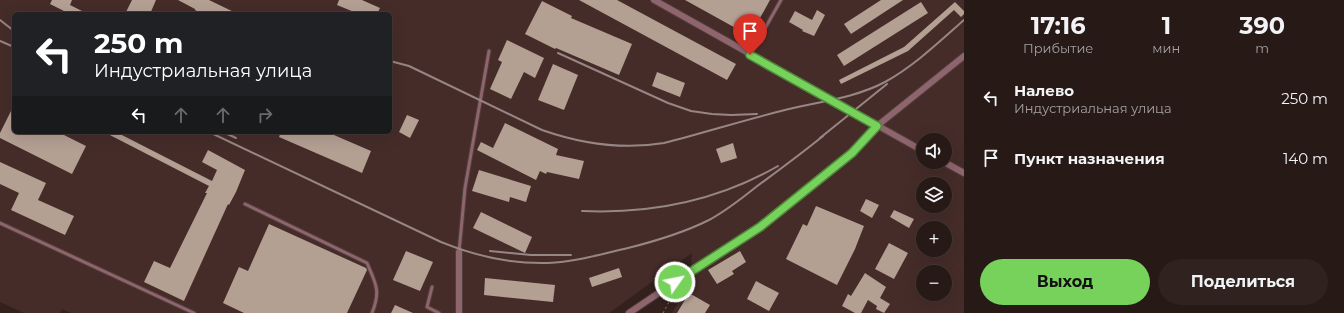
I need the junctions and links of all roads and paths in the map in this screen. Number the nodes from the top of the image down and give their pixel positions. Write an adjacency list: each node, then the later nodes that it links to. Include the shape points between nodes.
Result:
1 (654, 0): 4 (street)
2 (781, 0): 4 (lane)
3 (489, 51): 12 (lane, via 465,188)
4 (750, 55): 6 (street)
5 (964, 56): 6 (street)
6 (877, 126): 7 (street); 13 (street, via 852,153 760,227)
7 (916, 147)
8 (952, 166): 9 (street)
9 (964, 173)
10 (245, 204): 16 (lane, via 368,263 378,290)
11 (0, 223): 15 (lane)
12 (459, 252): 18 (street)
13 (675, 282): 19 (street); 20 (path, via 675,291)
14 (432, 287): 17 (lane, via 427,307)
15 (194, 313)
16 (372, 313)
17 (439, 313)
18 (459, 313)
19 (629, 313)
20 (663, 313)

